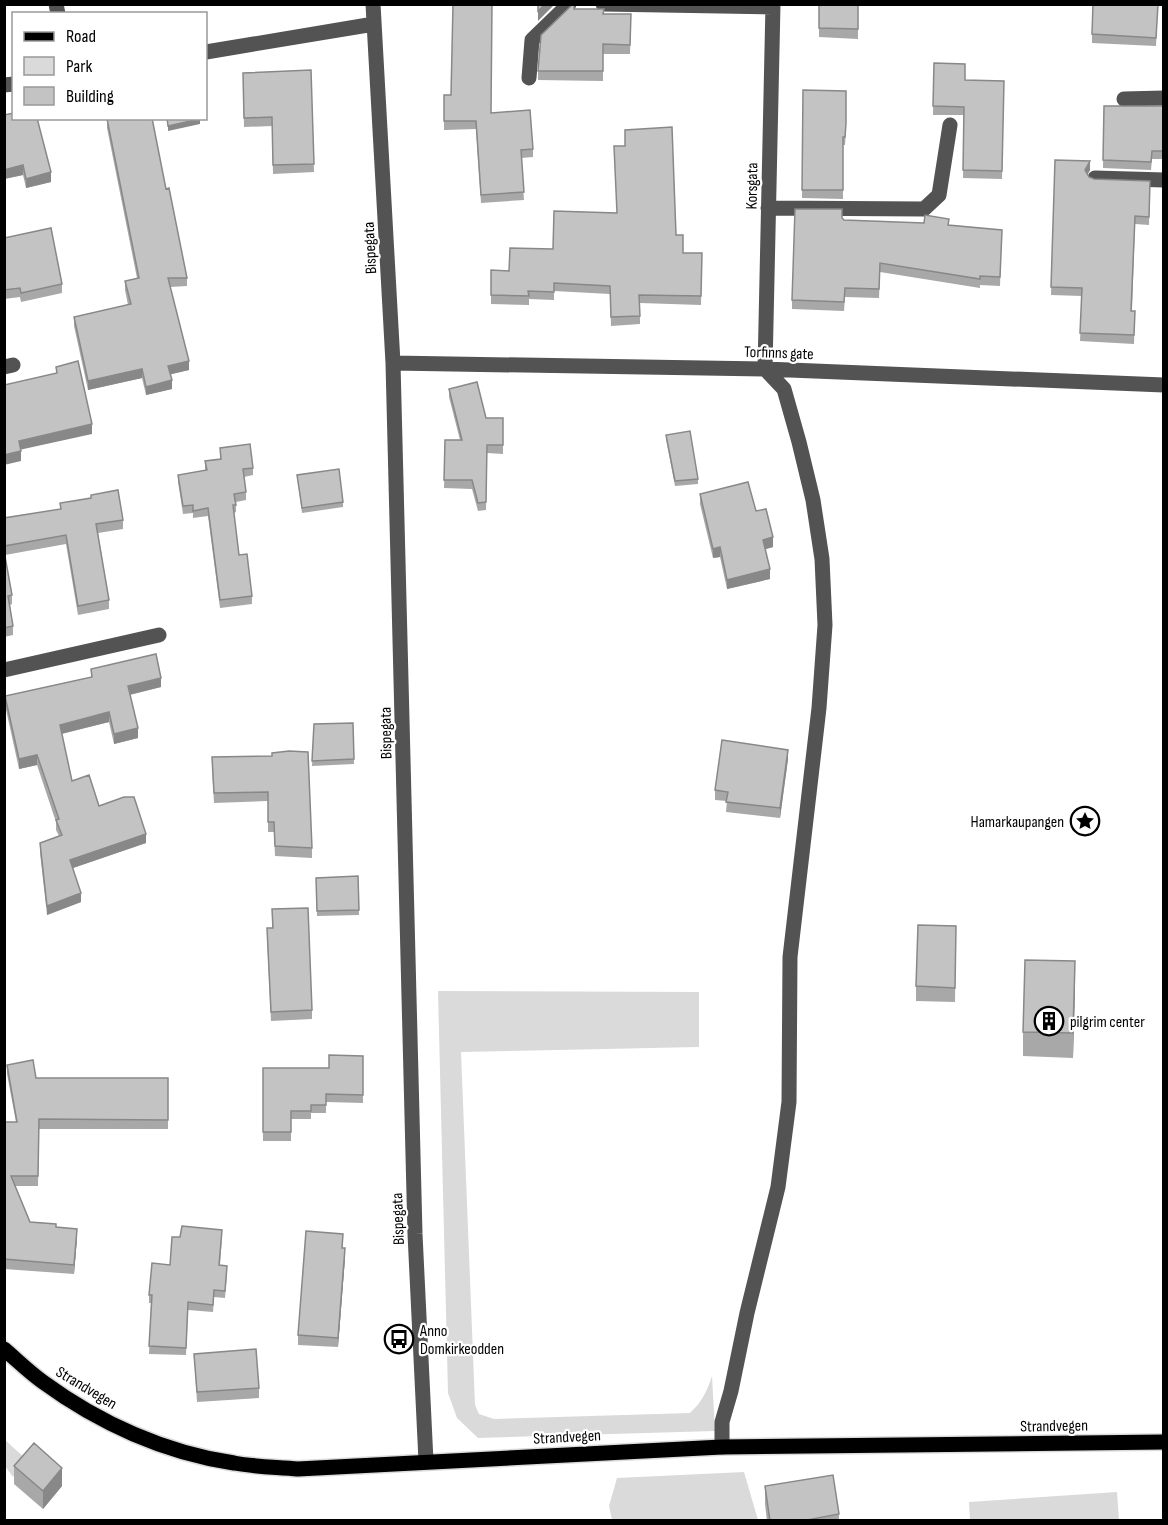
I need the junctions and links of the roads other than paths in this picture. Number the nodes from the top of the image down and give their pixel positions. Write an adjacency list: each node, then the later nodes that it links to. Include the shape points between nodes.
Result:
1 (373, 4): 5 (street, Bispegata)
2 (569, 4): 7 (street, via 532,40)
3 (603, 4): 4 (street)
4 (773, 6): 13 (street, Korsgata)
5 (374, 24): 6 (street); 14 (street, Bispegata)
6 (207, 52)
7 (529, 78)
8 (1164, 98): 9 (street)
9 (1124, 99)
10 (950, 124): 13 (street, via 939,195 924,209)
11 (1095, 178): 12 (street)
12 (1164, 180)
13 (768, 208): 15 (street, Korsgata)
14 (393, 363): 15 (street, Torfinns gate); 22 (street, Bispegata, via 415,1234)
15 (765, 369): 16 (street, Torfinns gate); 21 (street, via 784,389 813,500 822,559 825,625 790,957 788,1112 778,1188 722,1422)
16 (1164, 385)
17 (159, 635): 18 (street)
18 (4, 670)
19 (4, 1349): 22 (main road, Strandvegen, via 81,1407 130,1433 191,1455 235,1464 298,1469)
20 (1164, 1442): 21 (main road, Strandvegen)
21 (722, 1447): 22 (main road, Strandvegen)
22 (426, 1461)

